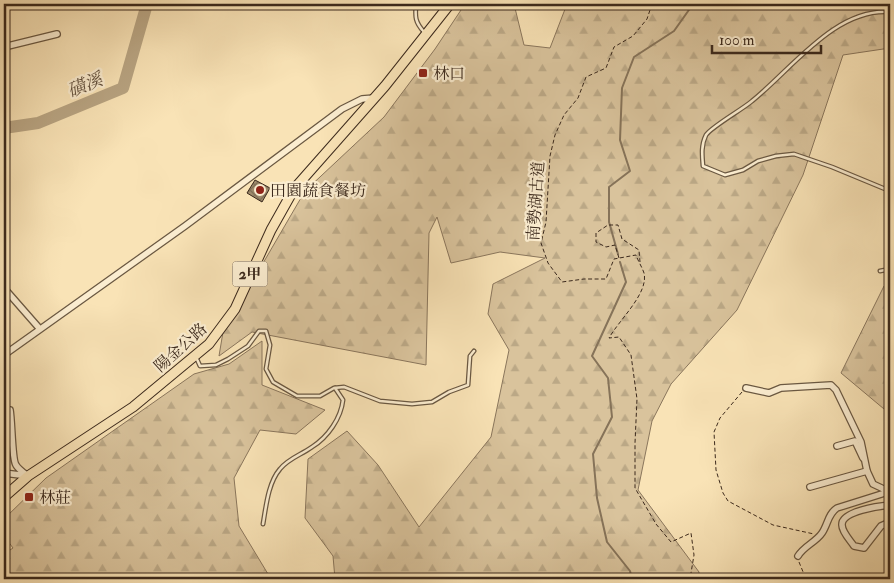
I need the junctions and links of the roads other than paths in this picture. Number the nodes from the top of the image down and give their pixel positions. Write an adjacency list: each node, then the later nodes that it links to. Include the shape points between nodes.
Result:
1 (416, 4): 5 (lane, via 414,17)
2 (450, 4): 5 (main road, 陽金公路 / 2甲)
3 (890, 12): 8 (lane, via 874,11 859,15 830,31 752,102 706,134 702,149 704,166 725,175 776,156 794,154)
4 (57, 34): 6 (street)
5 (427, 34): 7 (main road, 陽金公路 / 2甲)
6 (4, 47)
7 (374, 98): 12 (street, via 342,109 185,226); 15 (main road, 陽金公路 / 2甲, via 294,189 234,309 222,329)
8 (890, 191)
9 (890, 269): 10 (lane)
10 (880, 271)
11 (4, 288): 12 (street)
12 (39, 328): 14 (street)
13 (474, 351): 16 (lane, via 470,356 468,385 432,402 388,403 351,388)
14 (4, 355)
15 (195, 356): 16 (lane, via 200,366 216,365 248,346 259,330 266,331 270,345 266,369 273,382 297,396 320,396); 23 (main road, 陽金公路 / 2甲, via 126,412)
16 (334, 388): 29 (lane, via 343,400 332,429 314,447 291,458 278,472)
17 (746, 388): 20 (street, via 769,393 781,388 831,385 860,442)
18 (10, 410): 23 (street, via 14,459)
19 (837, 446): 20 (street, via 855,440)
20 (864, 460): 21 (street)
21 (866, 472): 24 (street); 25 (street, via 873,484)
22 (4, 473): 23 (street)
23 (28, 476): 26 (main road, 陽金公路 / 2甲)
24 (810, 487)
25 (889, 492): 30 (street, via 831,512 821,535)
26 (4, 497)
27 (890, 505): 28 (street, via 847,515 842,525 854,546 864,548 881,526)
28 (890, 522)
29 (262, 524)
30 (798, 556)

